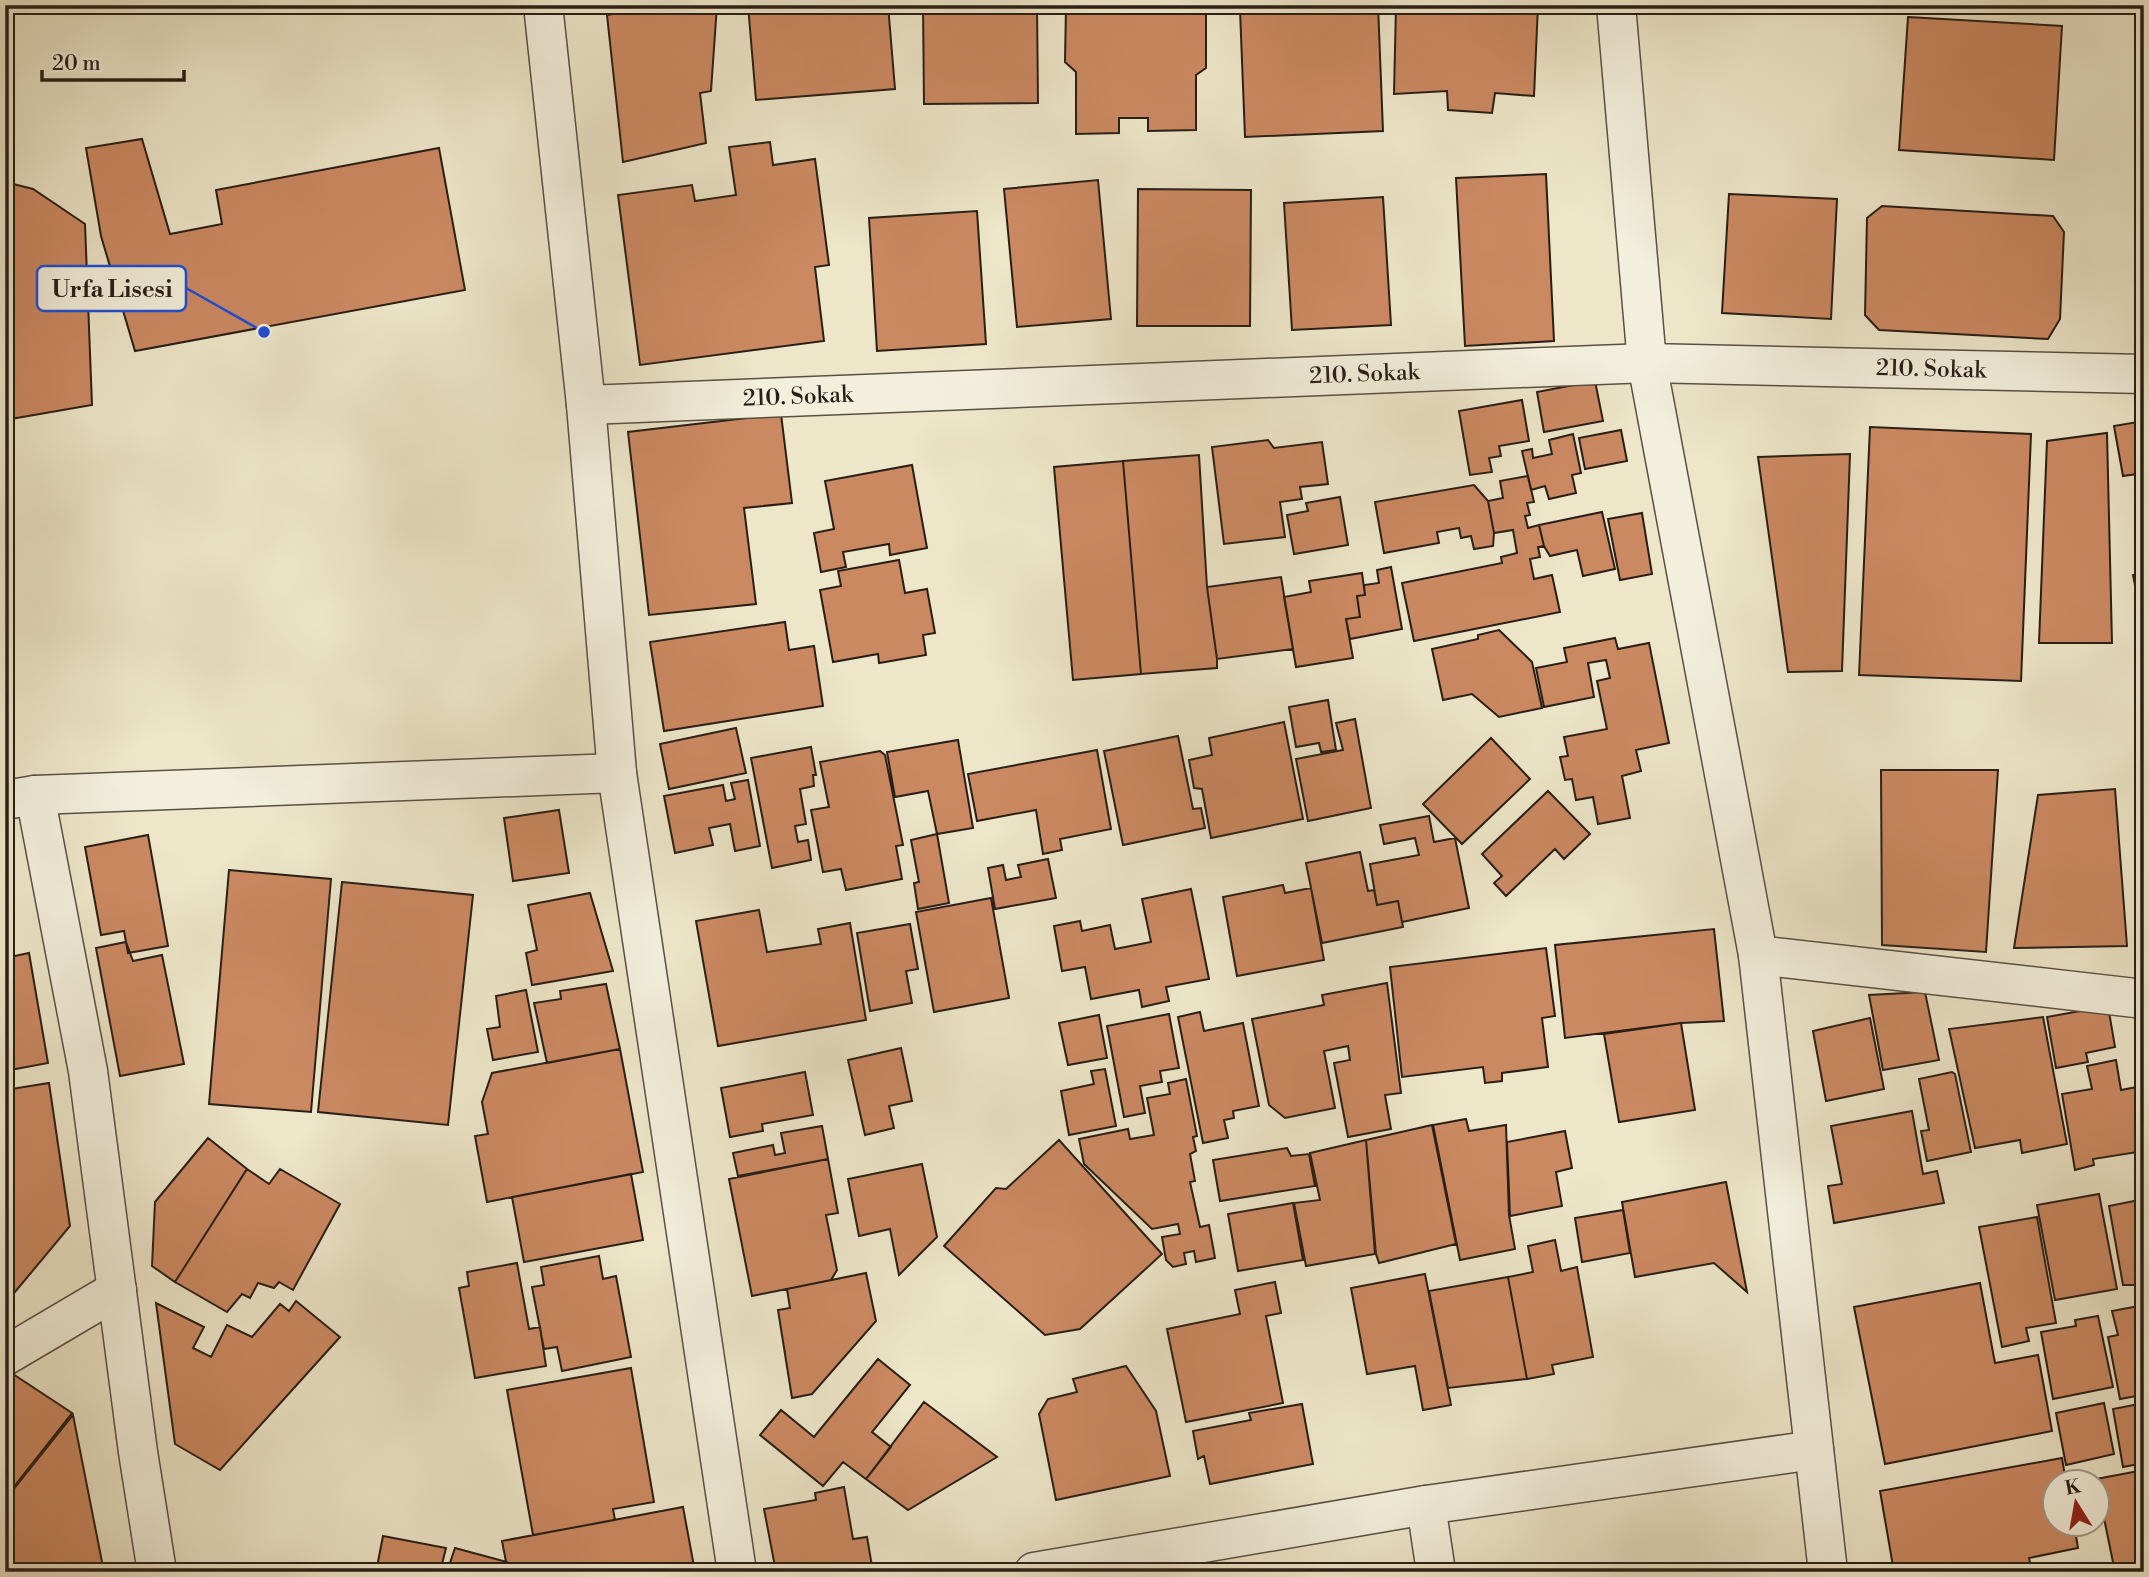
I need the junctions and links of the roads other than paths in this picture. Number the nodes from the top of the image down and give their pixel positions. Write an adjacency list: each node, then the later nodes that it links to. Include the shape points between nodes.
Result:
1 (543, 5): 5 (street)
2 (1616, 5): 3 (street)
3 (1647, 363): 4 (street, 210. Sokak); 5 (street, 210. Sokak); 8 (street)
4 (2144, 374)
5 (586, 405): 6 (street)
6 (617, 773): 7 (street); 15 (street)
7 (20, 797): 10 (street, via 88,1071)
8 (1758, 955): 9 (street); 12 (street)
9 (2144, 999)
10 (117, 1290): 11 (street); 14 (street)
11 (5, 1356)
12 (1815, 1450): 13 (street); 18 (street)
13 (1426, 1505): 16 (street); 17 (street)
14 (157, 1572)
15 (737, 1572)
16 (1034, 1572)
17 (1436, 1572)
18 (1828, 1572)

